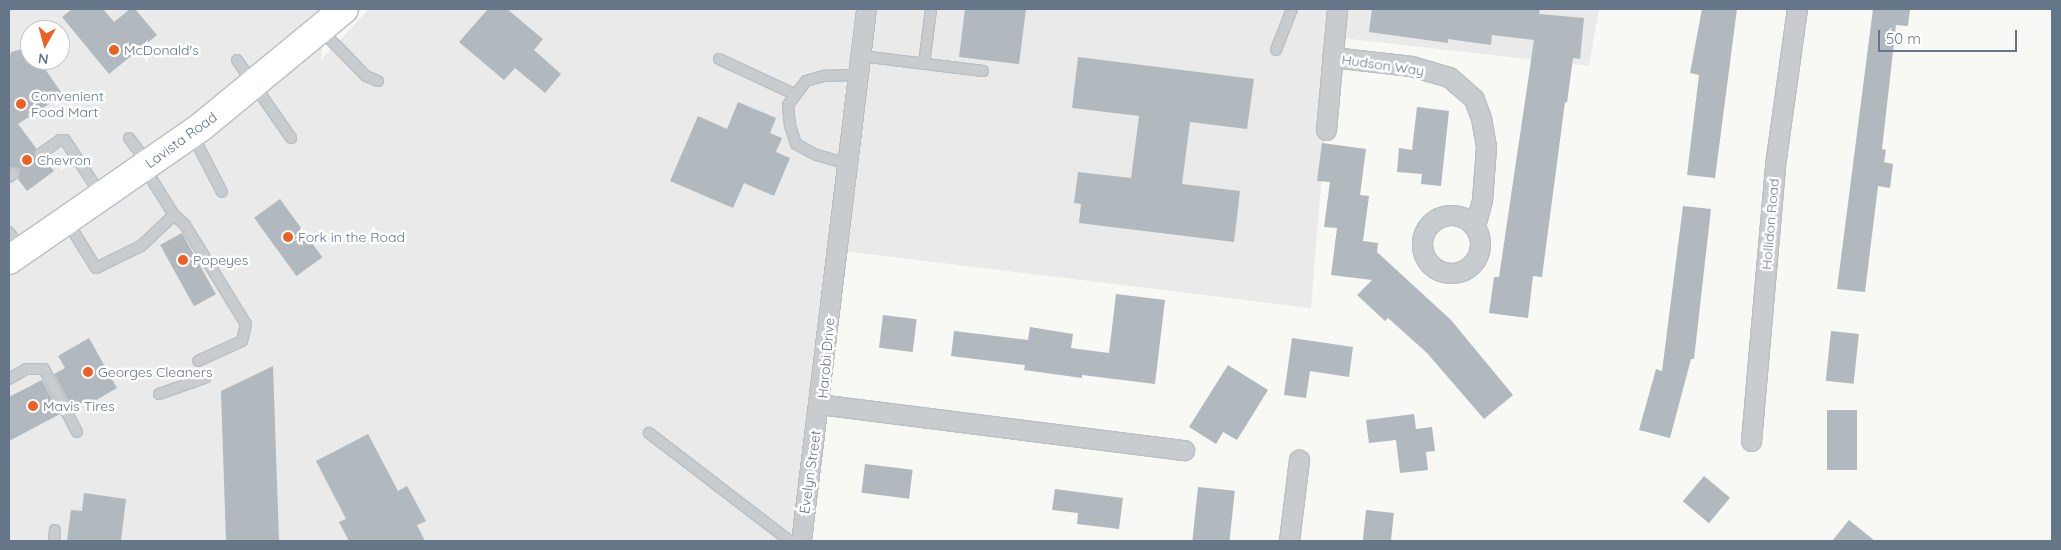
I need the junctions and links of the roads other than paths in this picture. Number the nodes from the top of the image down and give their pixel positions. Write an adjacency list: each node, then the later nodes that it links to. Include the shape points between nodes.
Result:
1 (344, 9): 7 (main road, Lavista Road)
2 (866, 9): 9 (street, Harobi Drive)
3 (931, 9): 13 (lane)
4 (1292, 9): 8 (lane)
5 (1337, 9): 10 (street, Hudson Way)
6 (1797, 9): 39 (street, Hollidon Road, via 1775,166)
7 (321, 30): 16 (lane, via 366,76); 17 (main road, Lavista Road)
8 (1276, 50)
9 (860, 56): 13 (lane); 15 (street, Harobi Drive)
10 (1332, 57): 19 (street, Hudson Way); 30 (street, Hudson Way, via 1411,66 1449,77 1474,99 1486,147 1482,200)
11 (719, 59): 18 (lane)
12 (237, 60): 17 (lane)
13 (924, 64): 14 (lane)
14 (983, 71)
15 (858, 75): 18 (lane, via 824,76 806,81); 24 (street, Harobi Drive)
16 (378, 81)
17 (255, 83): 20 (main road, Lavista Road); 22 (lane)
18 (794, 94): 24 (lane, via 788,105 796,144 816,155)
19 (1326, 130)
20 (192, 133): 25 (main road, Lavista Road); 26 (lane)
21 (129, 138): 25 (lane)
22 (291, 138)
23 (40, 154): 27 (lane, via 65,140)
24 (848, 164): 36 (street, Harobi Drive)
25 (146, 165): 27 (main road, Lavista Road); 28 (lane)
26 (222, 192)
27 (102, 196): 29 (main road, Lavista Road)
28 (174, 215): 29 (lane, via 141,246 96,268); 32 (lane, via 185,225 246,324 242,341)
29 (66, 220): 31 (main road, Lavista Road)
30 (1475, 226)
31 (13, 248)
32 (198, 361)
33 (205, 378): 35 (lane)
34 (9, 379): 37 (lane, via 26,370 44,369)
35 (159, 394)
36 (819, 404): 40 (street, Harobi Drive); 45 (street, Evelyn Street)
37 (77, 432)
38 (649, 433): 44 (lane)
39 (1751, 441)
40 (1184, 450)
41 (1299, 460): 46 (street)
42 (55, 530): 43 (lane)
43 (54, 541)
44 (790, 541)
45 (801, 541)
46 (1290, 541)

